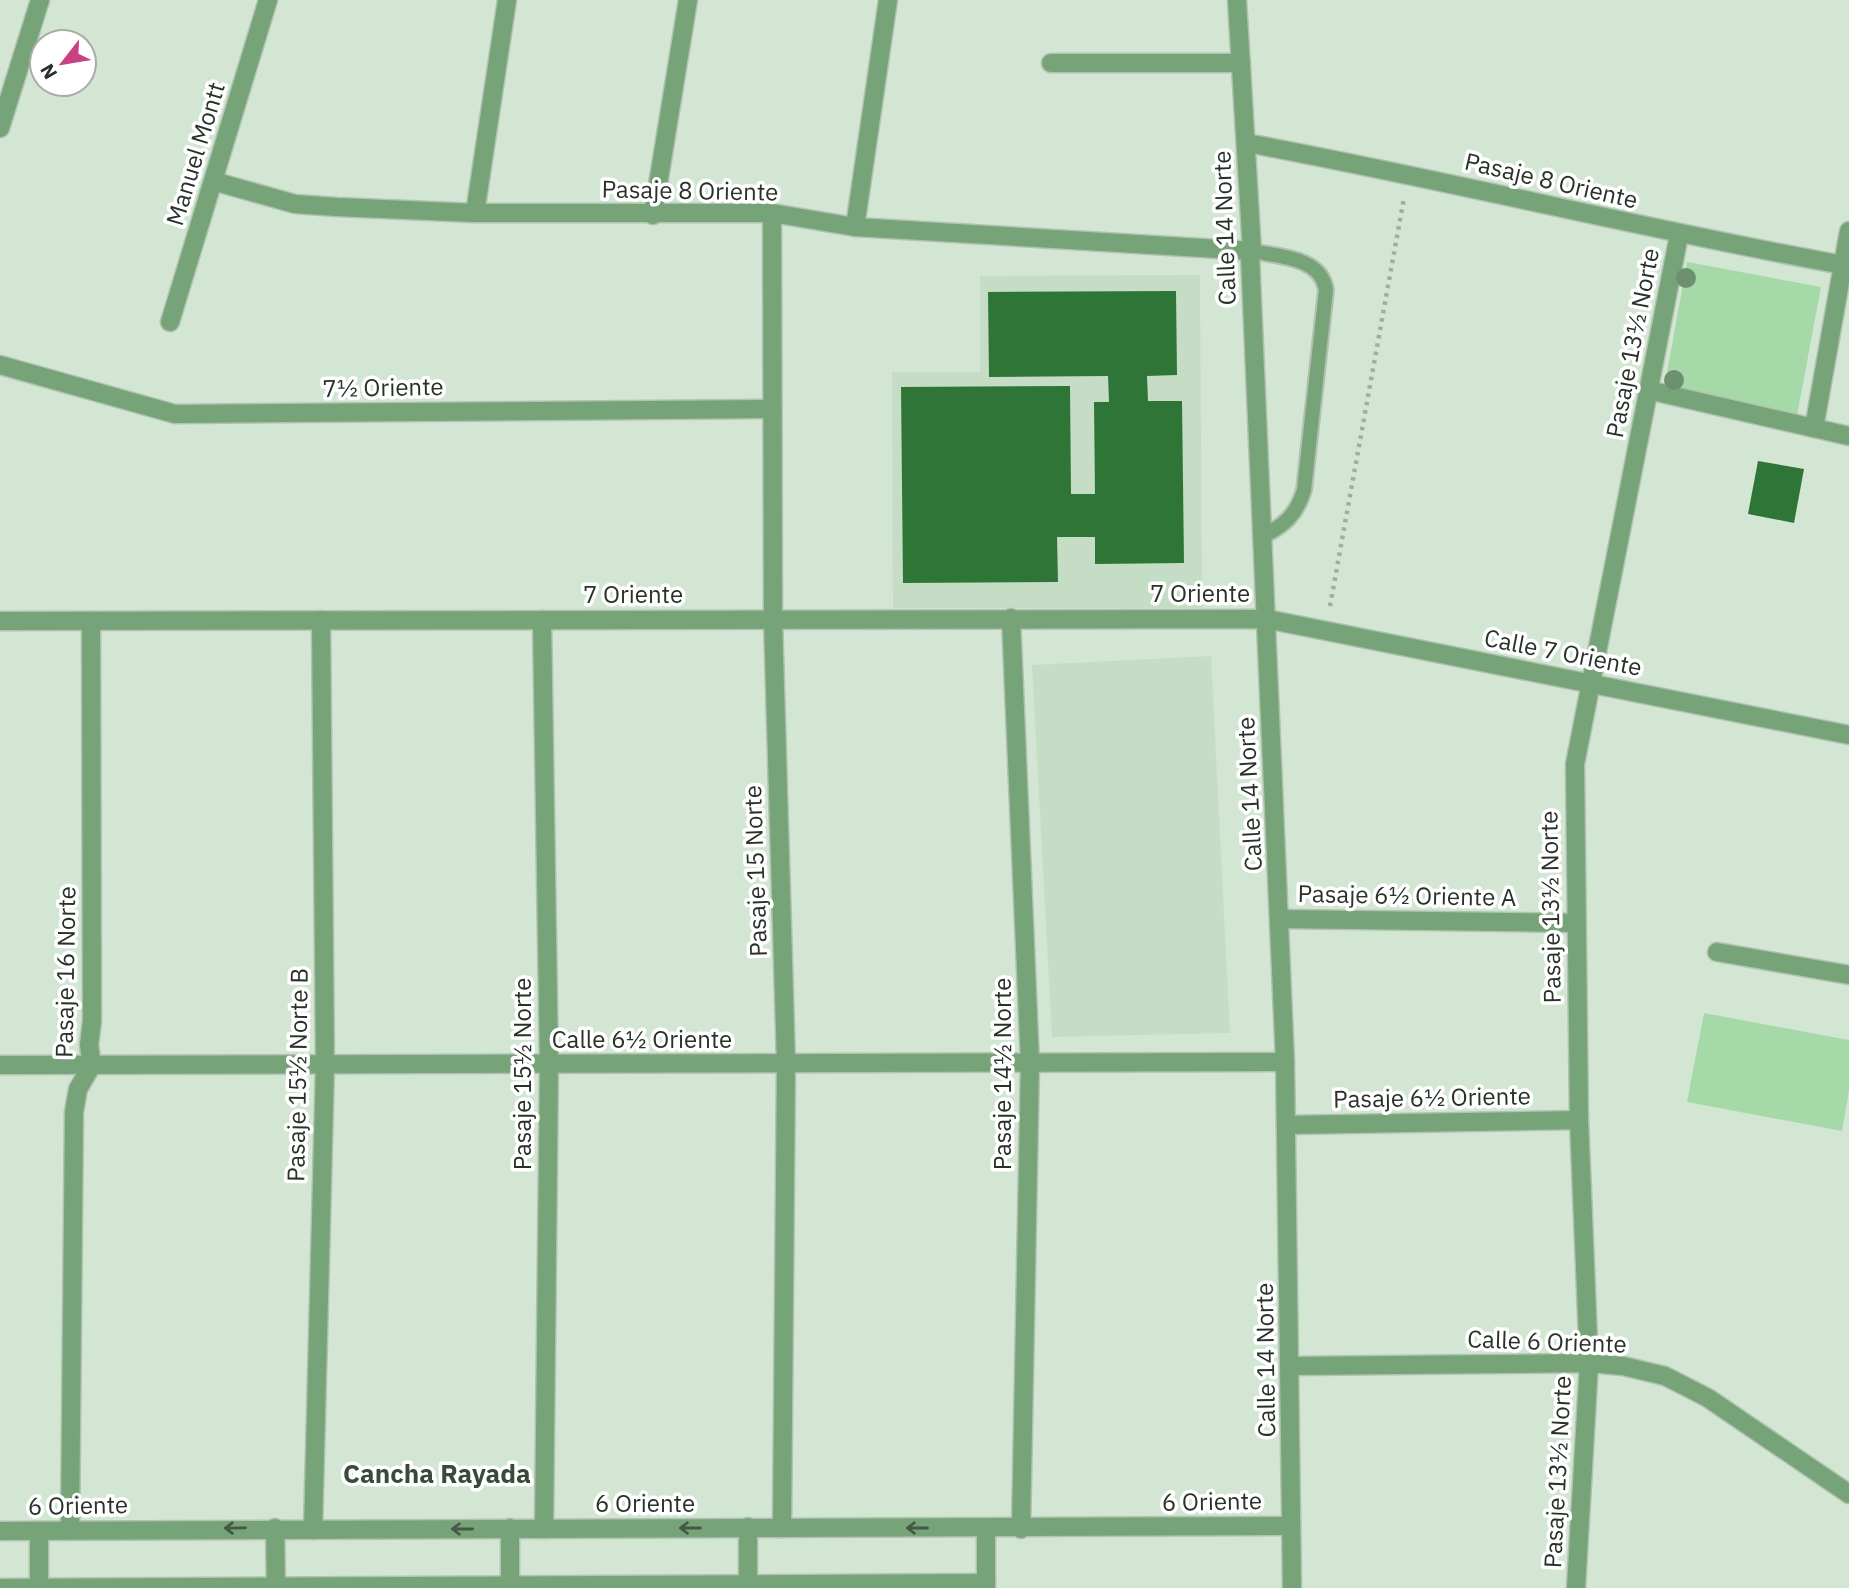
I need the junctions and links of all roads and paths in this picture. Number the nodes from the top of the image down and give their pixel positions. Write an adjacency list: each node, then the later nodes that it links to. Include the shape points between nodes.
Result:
1 (40, 0): 9 (street)
2 (268, 0): 12 (street, Manuel Montt)
3 (507, 0): 13 (street)
4 (688, 0): 15 (street)
5 (888, 0): 16 (street)
6 (1237, 0): 7 (street, Calle 14 Norte)
7 (1241, 63): 8 (street); 10 (street, Calle 14 Norte)
8 (1051, 64)
9 (1, 124)
10 (1247, 143): 11 (street, Pasaje 8 Oriente); 19 (street, Calle 14 Norte)
11 (1408, 173): 18 (street, Pasaje 8 Oriente); 35 (path)
12 (213, 181): 13 (street, Pasaje 8 Oriente, via 295,204); 21 (street, Manuel Montt)
13 (475, 213): 15 (street, Pasaje 8 Oriente)
14 (772, 213): 15 (street, Pasaje 8 Oriente); 16 (street, Pasaje 8 Oriente); 24 (street, Pasaje 15 Norte)
15 (653, 215)
16 (855, 227): 19 (street, Pasaje 8 Oriente)
17 (1849, 230): 20 (street)
18 (1679, 235): 20 (street, Pasaje 8 Oriente); 23 (street, Pasaje 13½ Norte)
19 (1252, 251): 27 (street, Calle 14 Norte); 27 (lane, via 1311,265 1320,273 1326,290 1304,490 1286,523)
20 (1843, 265): 25 (street)
21 (170, 322)
22 (0, 365): 24 (street, 7½ Oriente, via 175,414)
23 (1648, 390): 25 (street); 36 (street, Pasaje 13½ Norte)
24 (772, 409): 29 (street, Pasaje 15 Norte)
25 (1814, 428): 26 (street)
26 (1849, 436)
27 (1262, 536): 30 (street, Calle 14 Norte)
28 (1011, 618): 29 (street, 7 Oriente); 30 (street, 7 Oriente); 43 (street, Pasaje 14½ Norte)
29 (773, 619): 32 (street, 7 Oriente); 45 (street, Pasaje 15 Norte)
30 (1266, 619): 35 (street, Calle 7 Oriente); 38 (street, Calle 14 Norte)
31 (321, 620): 32 (street, 7 Oriente); 34 (street, 7 Oriente); 48 (street, Pasaje 15½ Norte B)
32 (542, 620): 44 (street, Pasaje 15½ Norte)
33 (0, 621): 34 (street, 7 Oriente)
34 (91, 621): 47 (street, Pasaje 16 Norte)
35 (1326, 630): 36 (street, Calle 7 Oriente)
36 (1591, 683): 37 (street, Calle 7 Oriente); 39 (street, Pasaje 13½ Norte, via 1576,764)
37 (1849, 735)
38 (1280, 919): 39 (street, Pasaje 6½ Oriente A); 42 (street, Calle 14 Norte)
39 (1575, 923): 49 (street, Pasaje 13½ Norte)
40 (1717, 951): 41 (street)
41 (1849, 975)
42 (1285, 1062): 43 (street, Calle 6½ Oriente); 50 (street, Calle 14 Norte)
43 (1030, 1063): 45 (street, Calle 6½ Oriente); 61 (street, Pasaje 14½ Norte)
44 (549, 1064): 45 (street, Calle 6½ Oriente); 48 (street, Calle 6½ Oriente); 60 (street, Pasaje 15½ Norte)
45 (786, 1064): 58 (street, Pasaje 15 Norte)
46 (0, 1065): 47 (street, Calle 6½ Oriente)
47 (92, 1065): 48 (street, Calle 6½ Oriente); 62 (street, Pasaje 16 Norte, via 78,1089 74,1112)
48 (325, 1065): 63 (street, Pasaje 15½ Norte B)
49 (1579, 1120): 50 (street, Pasaje 6½ Oriente); 51 (street, Pasaje 13½ Norte)
50 (1286, 1125): 52 (street, Calle 14 Norte)
51 (1589, 1363): 52 (street, Calle 6 Oriente); 53 (street, Calle 6 Oriente, via 1623,1366 1676,1382 1708,1398); 73 (street, Pasaje 13½ Norte)
52 (1291, 1366): 54 (street, Calle 14 Norte)
53 (1849, 1494)
54 (1291, 1526): 61 (street, 6 Oriente); 72 (street, Calle 14 Norte)
55 (748, 1527): 58 (street, 6 Oriente); 60 (street, 6 Oriente, one-way to 60); 66 (street)
56 (275, 1528): 62 (street, 6 Oriente, one-way to 62); 63 (street, 6 Oriente); 68 (street)
57 (510, 1528): 60 (street, 6 Oriente); 63 (street, 6 Oriente, one-way to 63); 69 (street)
58 (782, 1528): 59 (street, 6 Oriente, one-way to 58)
59 (986, 1528): 61 (street, 6 Oriente); 67 (street)
60 (544, 1529)
61 (1021, 1529)
62 (70, 1530): 65 (street, 6 Oriente)
63 (313, 1530)
64 (0, 1531): 65 (street, 6 Oriente)
65 (39, 1531): 71 (street)
66 (748, 1586): 67 (street); 69 (street)
67 (986, 1586)
68 (276, 1587): 69 (street); 71 (street)
69 (510, 1587)
70 (0, 1588): 71 (street)
71 (39, 1588)
72 (1292, 1588)
73 (1576, 1588)

